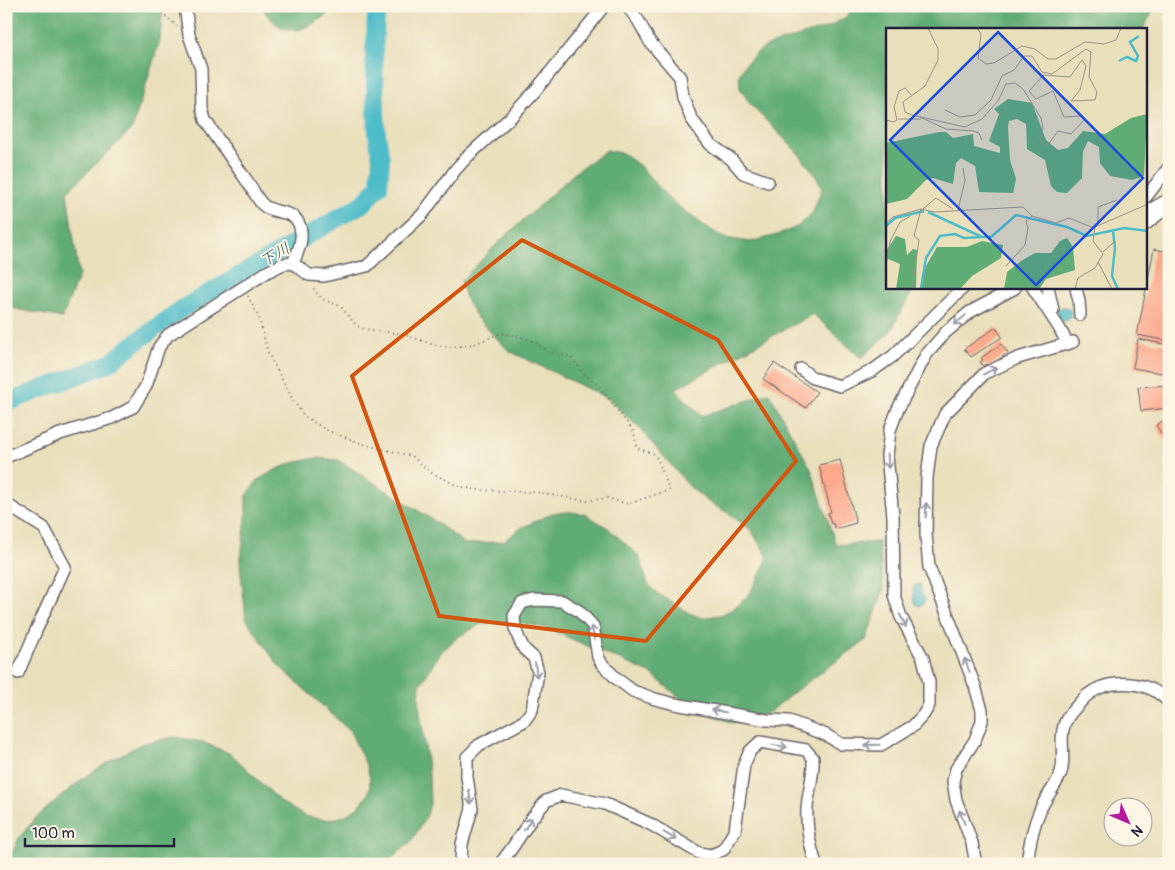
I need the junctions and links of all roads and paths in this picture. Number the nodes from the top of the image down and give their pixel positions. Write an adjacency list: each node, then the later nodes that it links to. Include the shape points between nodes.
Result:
1 (154, 6): 5 (path)
2 (185, 6): 5 (street)
3 (604, 6): 14 (street, via 535,91 466,157 422,215 367,266 324,276)
4 (627, 6): 7 (street, via 650,42 680,77 691,118 710,144 731,159 743,173)
5 (189, 34): 13 (street, via 201,69 205,120 268,210 289,214 297,220 302,230)
6 (1169, 167): 8 (street)
7 (768, 182)
8 (1148, 194)
9 (1169, 199): 11 (street)
10 (1169, 206): 12 (street)
11 (1148, 211)
12 (1148, 222)
13 (294, 263): 14 (street); 15 (street, via 283,264)
14 (309, 275): 15 (path, via 322,299 340,306 357,326 364,329 403,334 434,345 452,347 474,344 501,333 522,337 548,352 571,357 585,376 597,384 634,432 638,448 654,454 669,490 628,504 607,498 587,501 534,492 477,490 458,486 430,472 412,456 366,445 326,430 304,416 294,402 268,353 259,318)
15 (241, 288): 24 (street, via 168,335 159,346 146,386 133,407 112,418)
16 (962, 289): 23 (street, via 894,356 872,371 840,386 813,378)
17 (1013, 289): 28 (street, one-way to 28, via 970,312 946,332 926,355 890,430 888,456 894,595 901,617 923,658 929,682 929,705 913,726 881,745 841,744 789,721 767,720 655,698 633,691 602,664 593,626 579,611 562,601 522,603 514,616 515,628 524,649 534,658 538,672 532,710 524,721 479,745 467,757 472,809 462,844 461,861)
18 (1034, 289): 22 (street)
19 (1048, 289): 22 (street)
20 (1076, 289): 21 (street)
21 (1080, 315)
22 (1058, 326): 31 (street, one-way to 22, via 953,781 956,768 975,740 982,710 928,567 927,477 931,446 945,414 985,373 1018,358 1070,343)
23 (801, 369)
24 (6, 456)
25 (6, 504): 26 (street, via 44,528 65,567)
26 (18, 674)
27 (1169, 703): 32 (street, via 1150,688 1132,683 1110,684 1090,693 1069,714 1062,730 1060,774 1041,808 1029,845)
28 (464, 864)
29 (500, 864): 30 (street, one-way to 30, via 546,801 561,795 604,804 650,824 699,853 711,856 722,850 735,830 744,766 750,751 760,742 806,750 813,758 807,810 810,846)
30 (816, 864)
31 (976, 864)
32 (1028, 864)

